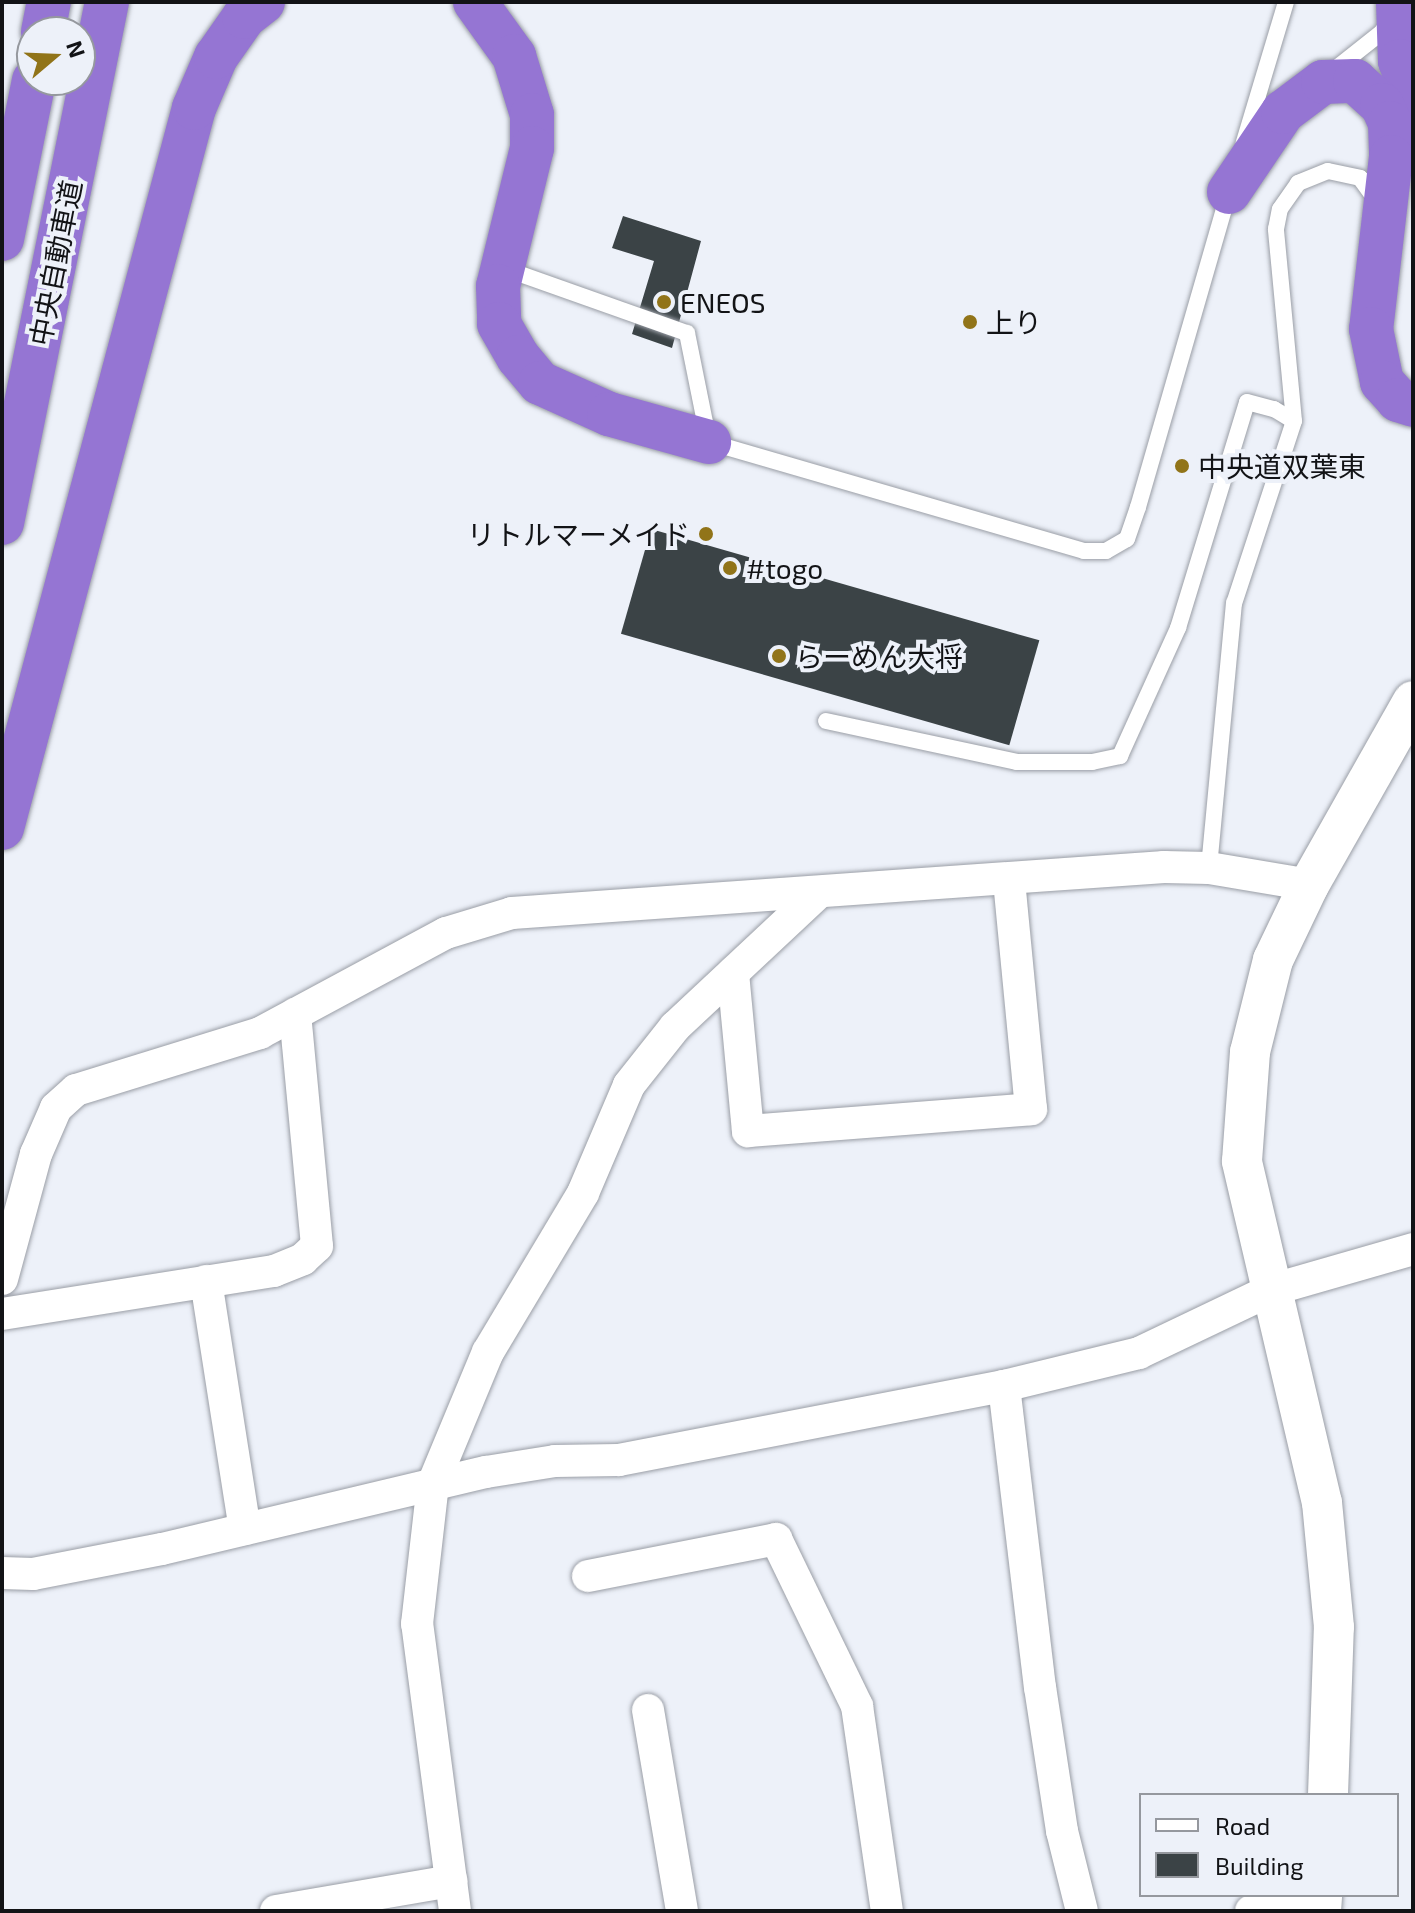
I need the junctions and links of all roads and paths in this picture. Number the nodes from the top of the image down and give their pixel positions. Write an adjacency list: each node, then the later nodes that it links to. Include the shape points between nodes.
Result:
1 (107, 2): 16 (highway, 中央自動車道)
2 (263, 2): 19 (highway, via 244,17 216,57 194,108)
3 (475, 2): 12 (highway, via 514,56 532,115 532,148)
4 (1286, 2): 9 (lane)
5 (1397, 2): 6 (lane, via 1382,32 1337,63); 7 (highway, via 1400,61)
6 (1323, 82): 9 (highway, via 1283,112); 10 (highway, via 1355,81 1382,105 1390,123)
7 (1413, 95)
8 (31, 96): 11 (highway, 中央自動車道)
9 (1229, 192): 15 (lane, via 1138,507 1127,539 1106,551 1084,551)
10 (1382, 215): 13 (highway, via 1373,355 1382,382 1398,400); 14 (lane, via 1370,187 1343,171 1298,183 1280,209 1276,229)
11 (2, 239)
12 (501, 267): 15 (highway, via 499,324 540,383 609,414); 15 (lane, via 687,333)
13 (1413, 405)
14 (1294, 421): 18 (lane, via 1247,402 1178,628 1120,756 1092,762 1017,762); 20 (lane, via 1234,603)
15 (709, 442)
16 (2, 523)
17 (1413, 701): 22 (street)
18 (826, 721)
19 (2, 828)
20 (1209, 868): 21 (street); 22 (street)
21 (1009, 879): 23 (street); 24 (street, via 1031,1109 748,1131)
22 (1309, 885): 29 (street, via 1273,960 1250,1052 1242,1161)
23 (818, 893): 24 (street); 25 (street, via 512,913 446,933)
24 (733, 973): 32 (street, via 675,1027 629,1085 583,1193 488,1352)
25 (295, 1014): 27 (street, via 260,1033 76,1090 56,1108 36,1154); 28 (street, via 317,1246 303,1259 274,1271)
26 (1413, 1250): 29 (street)
27 (2, 1279)
28 (206, 1281): 30 (street); 33 (street)
29 (1271, 1290): 31 (street, via 1139,1353); 37 (street, via 1322,1503 1334,1627)
30 (2, 1314)
31 (1004, 1386): 32 (street, via 619,1460 555,1461); 43 (street, via 1040,1687 1062,1831)
32 (433, 1484): 33 (street); 38 (street, via 417,1624)
33 (245, 1529): 34 (street, via 33,1574)
34 (2, 1573)
35 (588, 1576): 42 (street, via 776,1539 857,1706)
36 (648, 1710): 41 (street)
37 (1328, 1793)
38 (453, 1896): 40 (street)
39 (1322, 1903): 44 (street)
40 (276, 1911)
41 (682, 1911)
42 (887, 1911)
43 (1082, 1911)
44 (1251, 1911)

